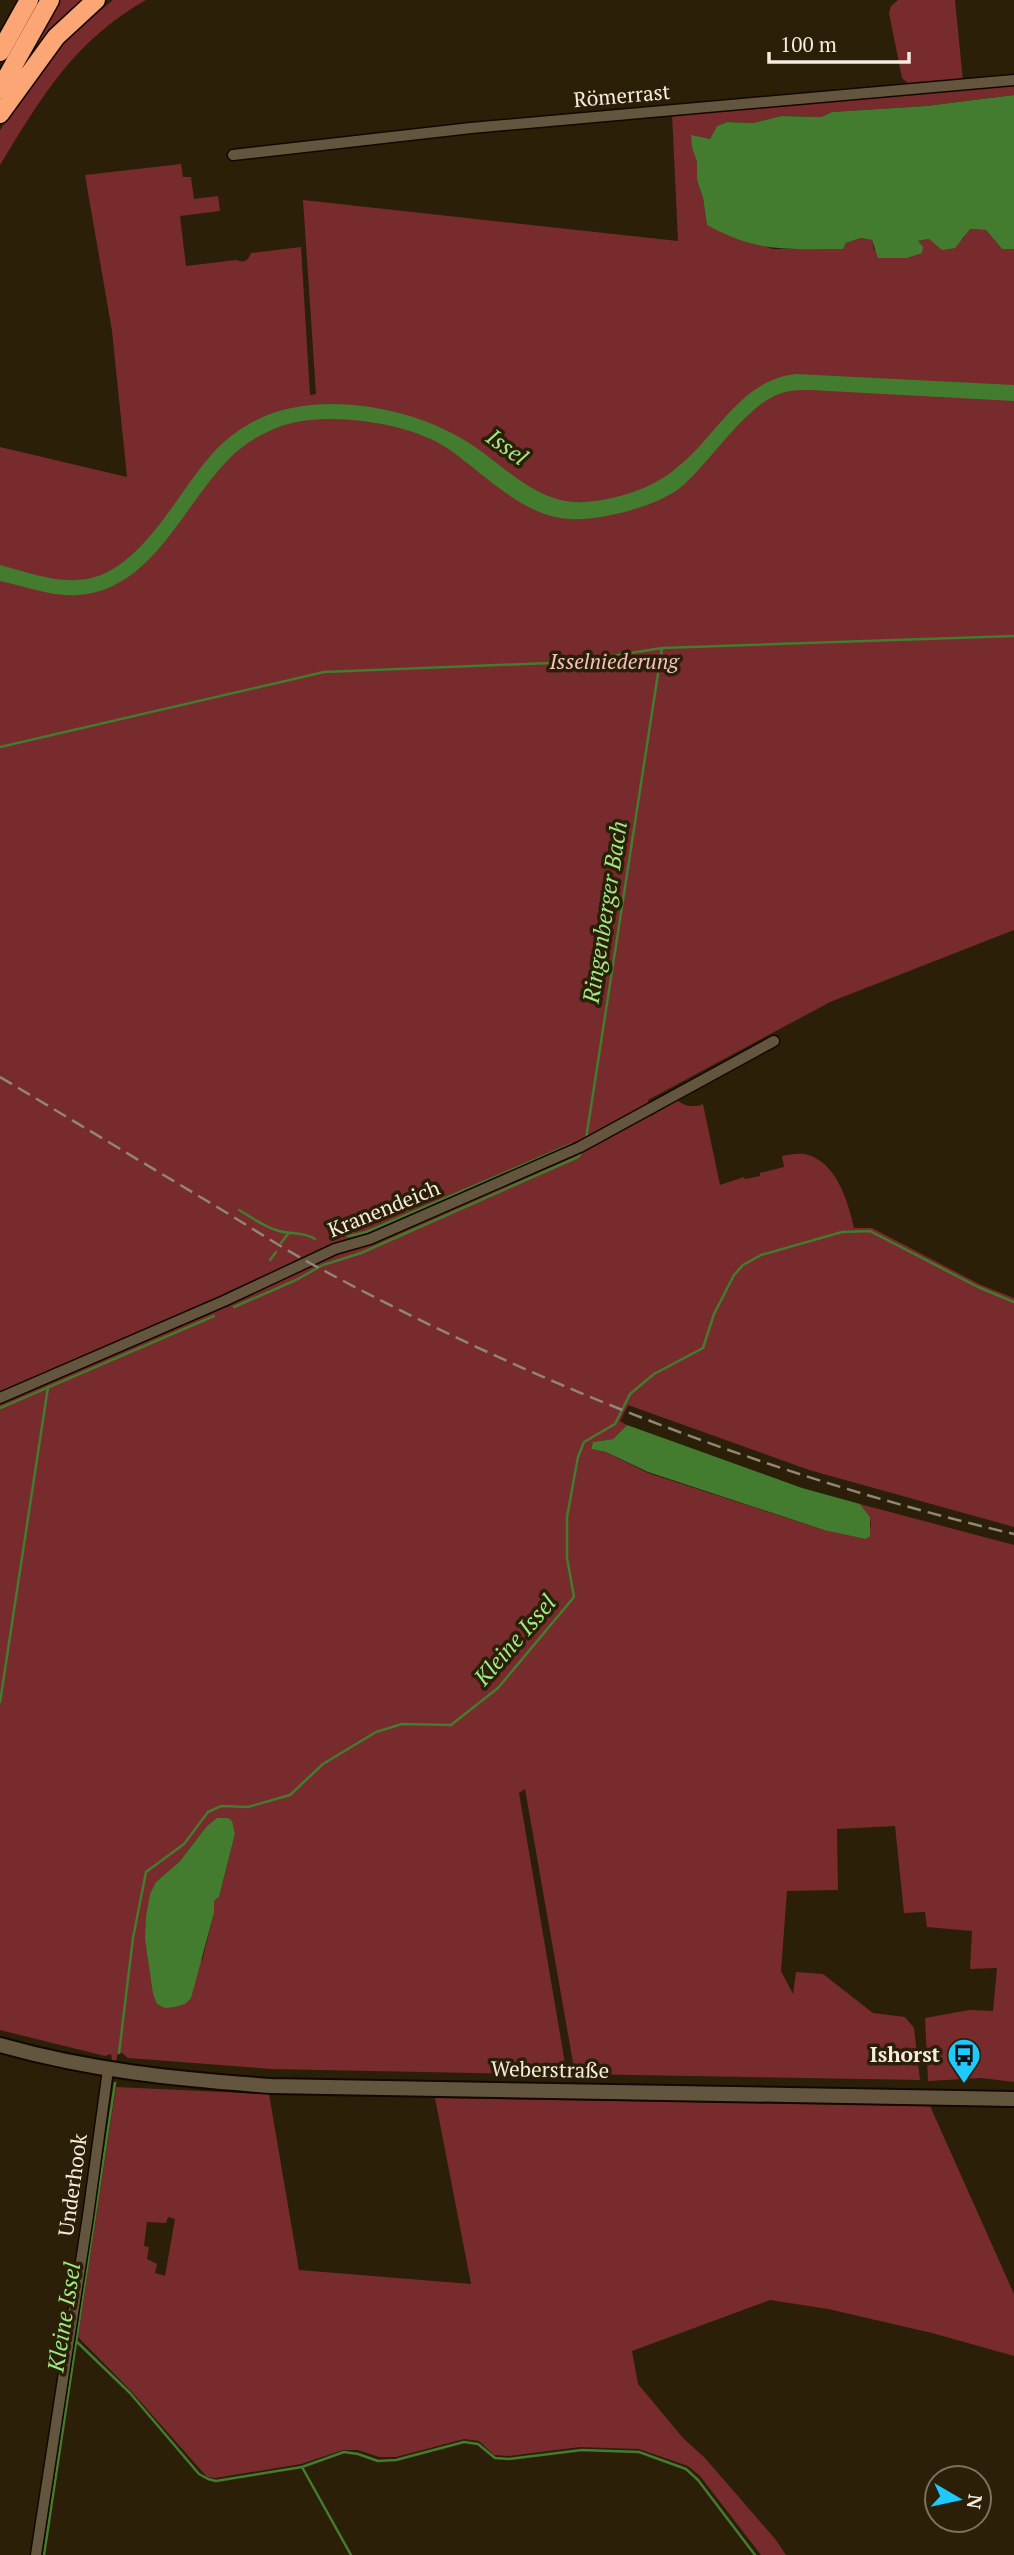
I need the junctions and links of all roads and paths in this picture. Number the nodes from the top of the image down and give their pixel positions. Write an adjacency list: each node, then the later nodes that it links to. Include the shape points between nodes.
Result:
1 (29, 0): 4 (highway)
2 (50, 0): 6 (highway)
3 (96, 0): 7 (highway, via 56,37)
4 (0, 52)
5 (1014, 80): 8 (street, Römerrast, via 471,128)
6 (0, 89)
7 (0, 114)
8 (233, 155)
9 (774, 1041): 10 (street, Kranendeich, via 591,1142 370,1239 335,1249)
10 (0, 1398)
11 (0, 2045): 12 (main road, Weberstraße)
12 (108, 2070): 13 (main road, Weberstraße, via 271,2086); 14 (street, Underhook)
13 (1014, 2099)
14 (36, 2555)

